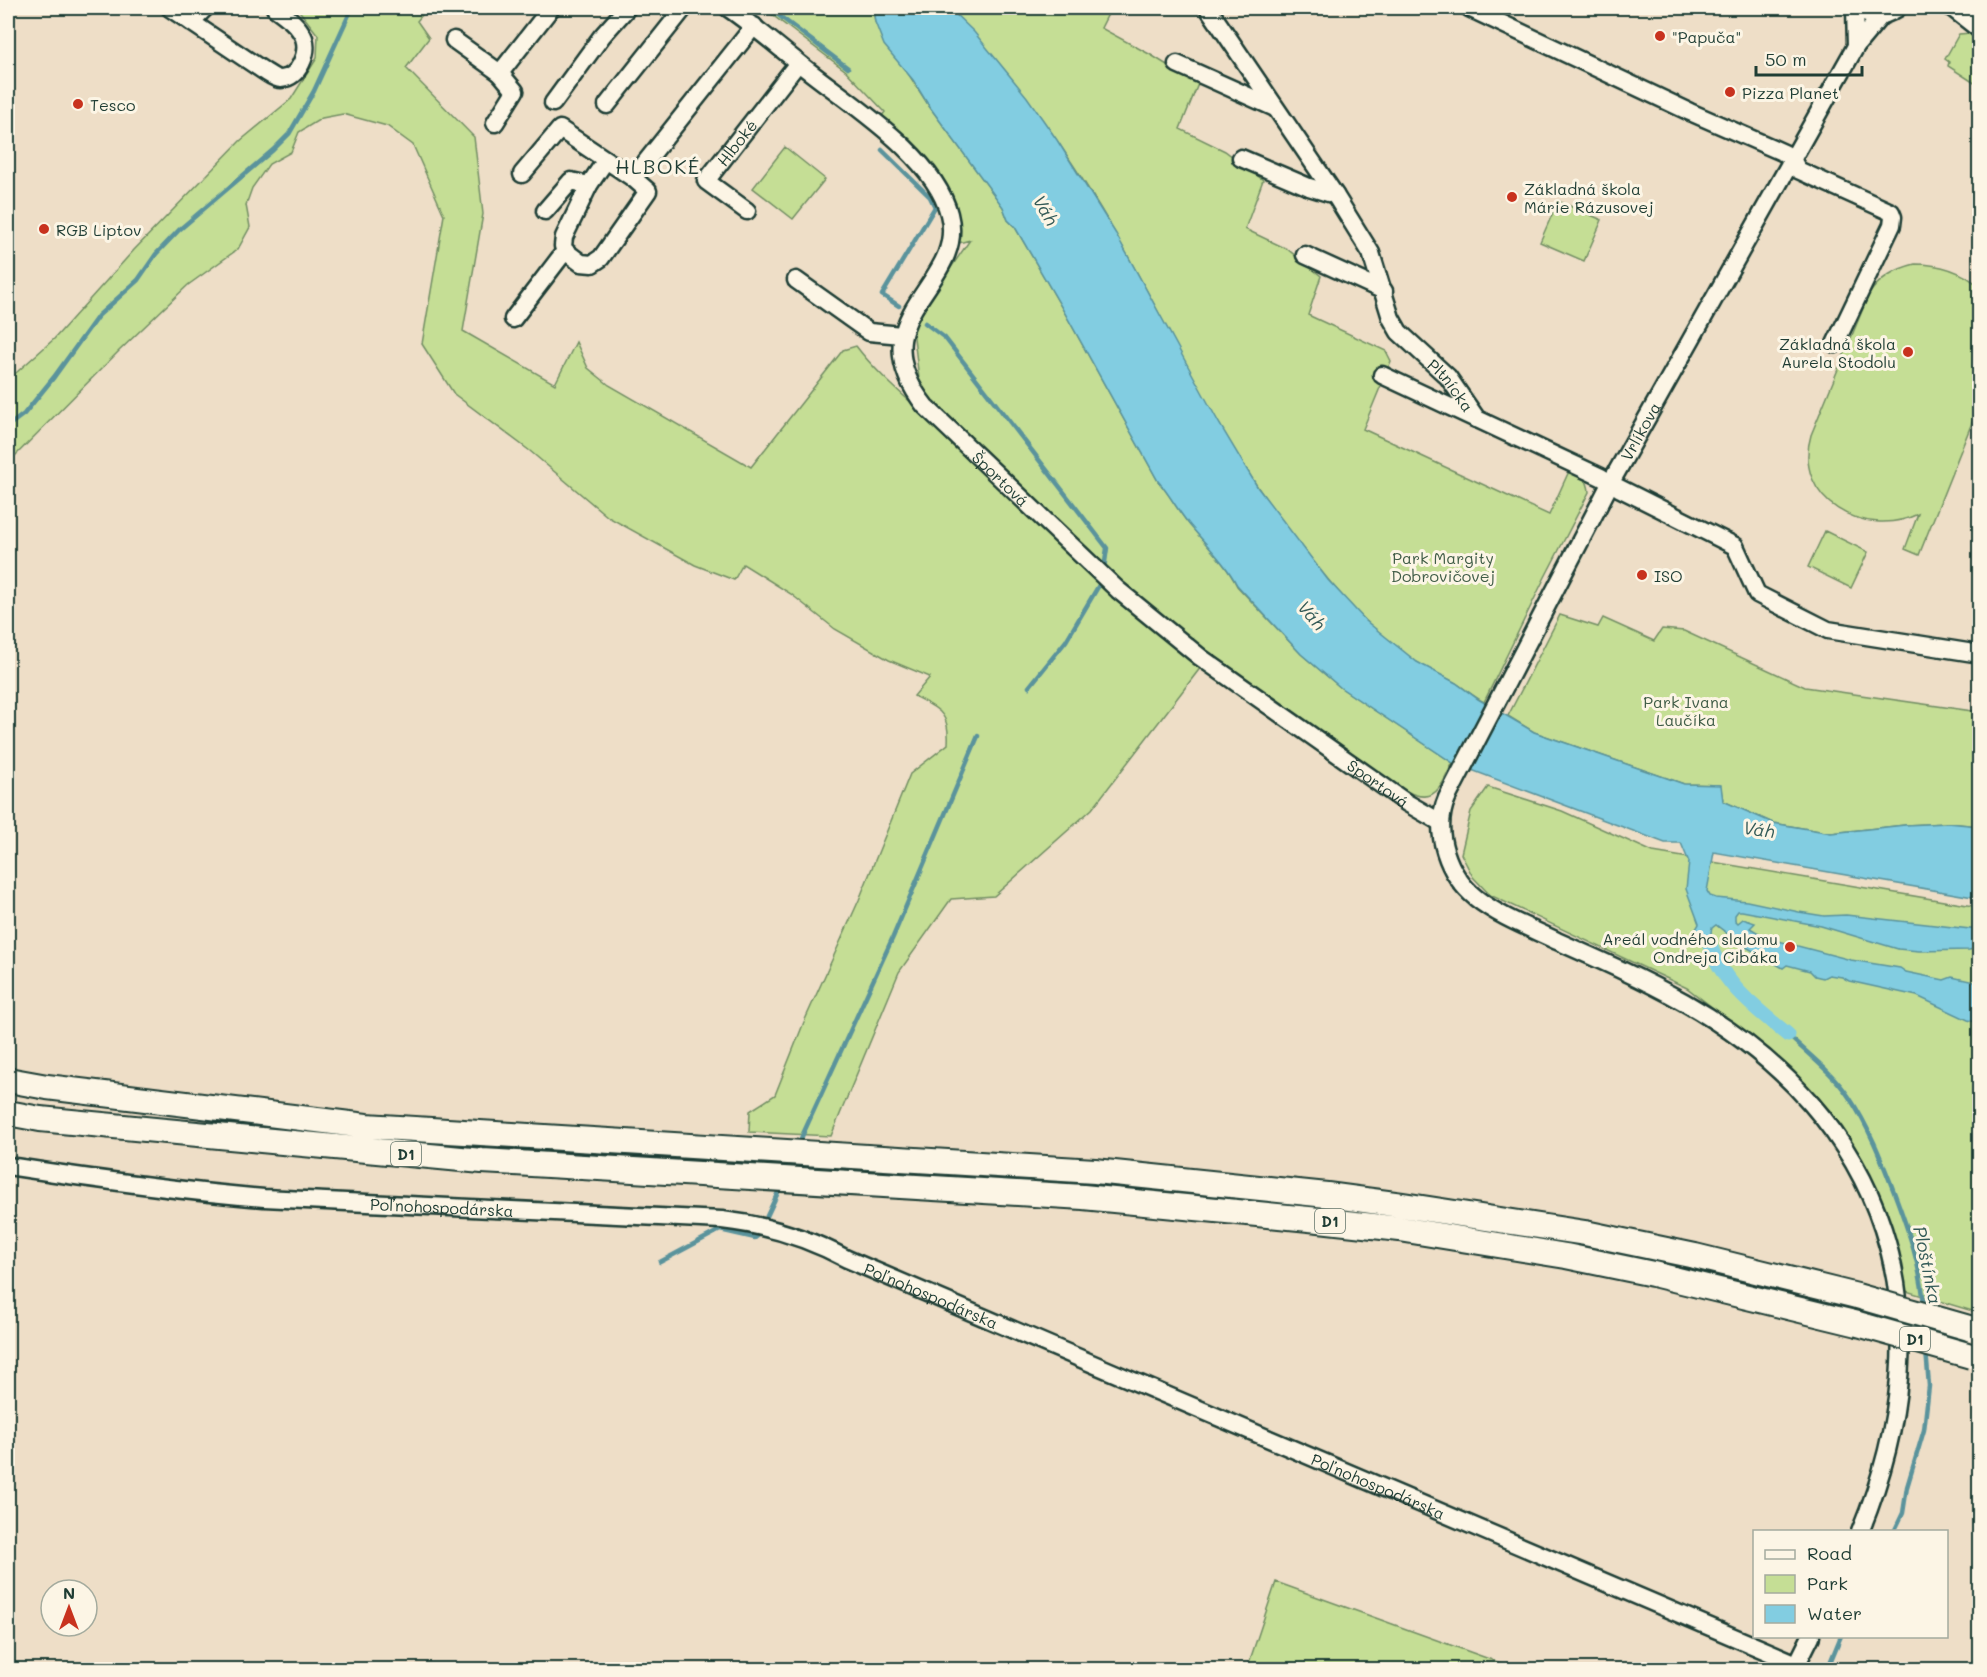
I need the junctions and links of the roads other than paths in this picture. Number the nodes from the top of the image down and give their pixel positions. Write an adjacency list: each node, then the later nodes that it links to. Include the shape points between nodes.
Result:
1 (170, 8): 14 (street)
2 (205, 8): 14 (street)
3 (275, 8): 14 (street, via 294,23 305,43 299,66 284,79 264,71)
4 (551, 8): 21 (street)
5 (627, 8): 22 (street)
6 (684, 8): 23 (street)
7 (728, 8): 15 (street)
8 (1208, 8): 24 (street, Pltnícka)
9 (1469, 8): 27 (street)
10 (1855, 8): 13 (street); 18 (street)
11 (1898, 8): 13 (street)
12 (1952, 8): 16 (street)
13 (1880, 17): 18 (street, Vrlíkova)
14 (191, 22)
15 (754, 26): 19 (street, Športová); 30 (street)
16 (1980, 30)
17 (454, 40): 21 (street)
18 (1856, 46): 27 (street, Vrlíkova)
19 (798, 63): 34 (street, Hlboké, via 706,182); 40 (street, Športová, via 908,151 934,182 950,214 951,233 942,265 914,306)
20 (1177, 64): 24 (street)
21 (500, 73): 25 (street, via 515,91)
22 (553, 103)
23 (607, 105)
24 (1275, 108): 32 (street, Pltnícka)
25 (495, 123)
26 (1241, 158): 32 (street, via 1309,188)
27 (1792, 159): 41 (street, via 1798,170 1886,209 1893,217); 44 (street, Vrlíkova)
28 (606, 160): 29 (street, via 560,129); 30 (street); 31 (street)
29 (522, 174)
30 (633, 178): 35 (street, via 648,191 602,258 592,264 580,262)
31 (589, 185): 33 (street, via 570,181); 35 (street, via 564,237)
32 (1335, 195): 38 (street, Pltnícka, via 1371,253)
33 (545, 211)
34 (747, 212)
35 (565, 251): 39 (street)
36 (1305, 255): 38 (street)
37 (796, 280): 40 (street, via 870,332)
38 (1384, 291): 43 (street, Pltnícka, via 1399,332 1448,377)
39 (513, 319)
40 (902, 335): 46 (street, Športová, via 904,366 914,392 925,406 1118,590 1200,657 1407,803)
41 (1835, 344)
42 (1382, 375): 43 (street)
43 (1477, 419): 44 (street, Pltnícka)
44 (1611, 482): 45 (street, Pltnícka, via 1735,546 1757,594 1828,630); 46 (street, Vrlíkova, via 1454,784)
45 (1980, 654)
46 (1440, 822): 52 (street, via 1448,859 1475,897 1504,916 1683,1002 1737,1036 1781,1072 1844,1145 1885,1230 1901,1324 1893,1423)
47 (8, 1080): 50 (highway, D1, bridge, via 366,1126 1095,1171 1402,1205 1585,1233 1695,1256)
48 (8, 1113): 51 (highway, D1, bridge, via 482,1161 1083,1197 1400,1229 1653,1274)
49 (8, 1166): 54 (street, Poľnohospodárska, via 208,1194 722,1220 775,1230 828,1248)
50 (1974, 1329)
51 (1975, 1357)
52 (1861, 1530)
53 (1810, 1638): 54 (street)
54 (1796, 1667)

